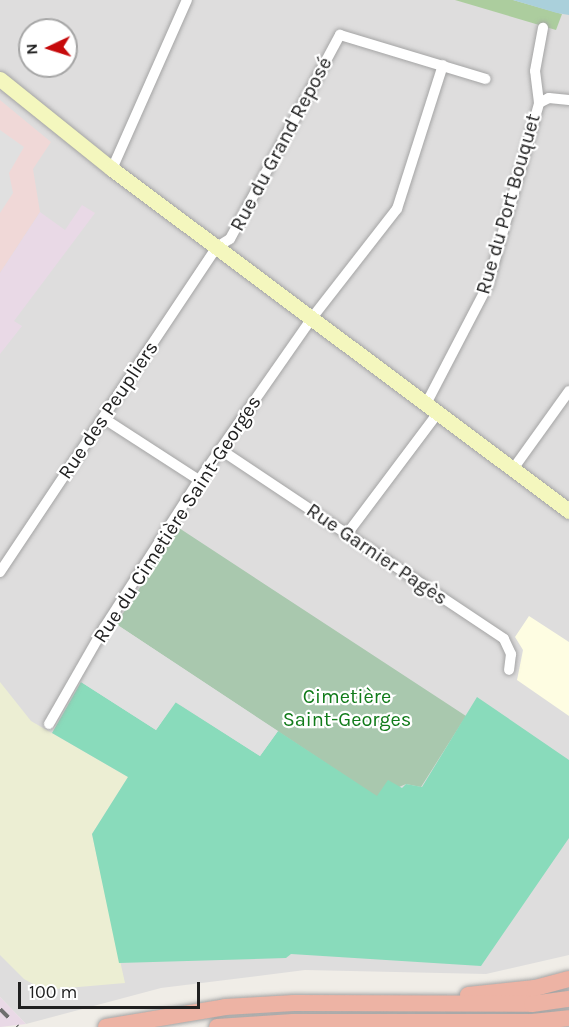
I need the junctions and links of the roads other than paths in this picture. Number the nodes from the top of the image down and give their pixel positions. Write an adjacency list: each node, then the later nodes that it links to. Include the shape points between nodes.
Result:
1 (187, 0): 8 (street)
2 (543, 28): 7 (street, Rue du Port Bouquet, via 535,71)
3 (443, 65): 5 (street); 9 (street, Rue du Grand Reposé, via 340,35 230,239); 10 (street, Rue du Cimetière Saint-Georges, via 397,209)
4 (0, 79): 8 (main road)
5 (486, 79)
6 (569, 100): 7 (street, via 549,98)
7 (539, 103): 12 (street, Rue du Port Bouquet, via 488,285)
8 (112, 169): 9 (main road)
9 (217, 247): 10 (main road); 13 (street, Rue des Peupliers)
10 (312, 318): 12 (main road); 14 (street, Rue du Cimetière Saint-Georges)
11 (569, 391): 15 (street)
12 (432, 409): 15 (main road); 18 (street, Rue du Port Bouquet)
13 (103, 417): 16 (street); 19 (street, Rue des Peupliers)
14 (221, 450): 16 (street, Rue du Cimetière Saint-Georges); 18 (street, Rue Garnier Pagès)
15 (513, 468): 17 (main road)
16 (198, 480): 21 (street, Rue du Cimetière Saint-Georges, via 104,628)
17 (569, 512)
18 (347, 534): 20 (street, Rue Garnier Pagès, via 504,639 511,654)
19 (0, 572)
20 (508, 670)
21 (49, 724)
22 (569, 979): 24 (highway, via 535,988)
23 (569, 999): 24 (highway, via 532,1004)
24 (401, 1002): 27 (highway, via 225,1007)
25 (569, 1018): 26 (highway)
26 (450, 1023): 28 (highway, via 320,1021); 29 (highway)
27 (106, 1027)
28 (217, 1027)
29 (475, 1027)

